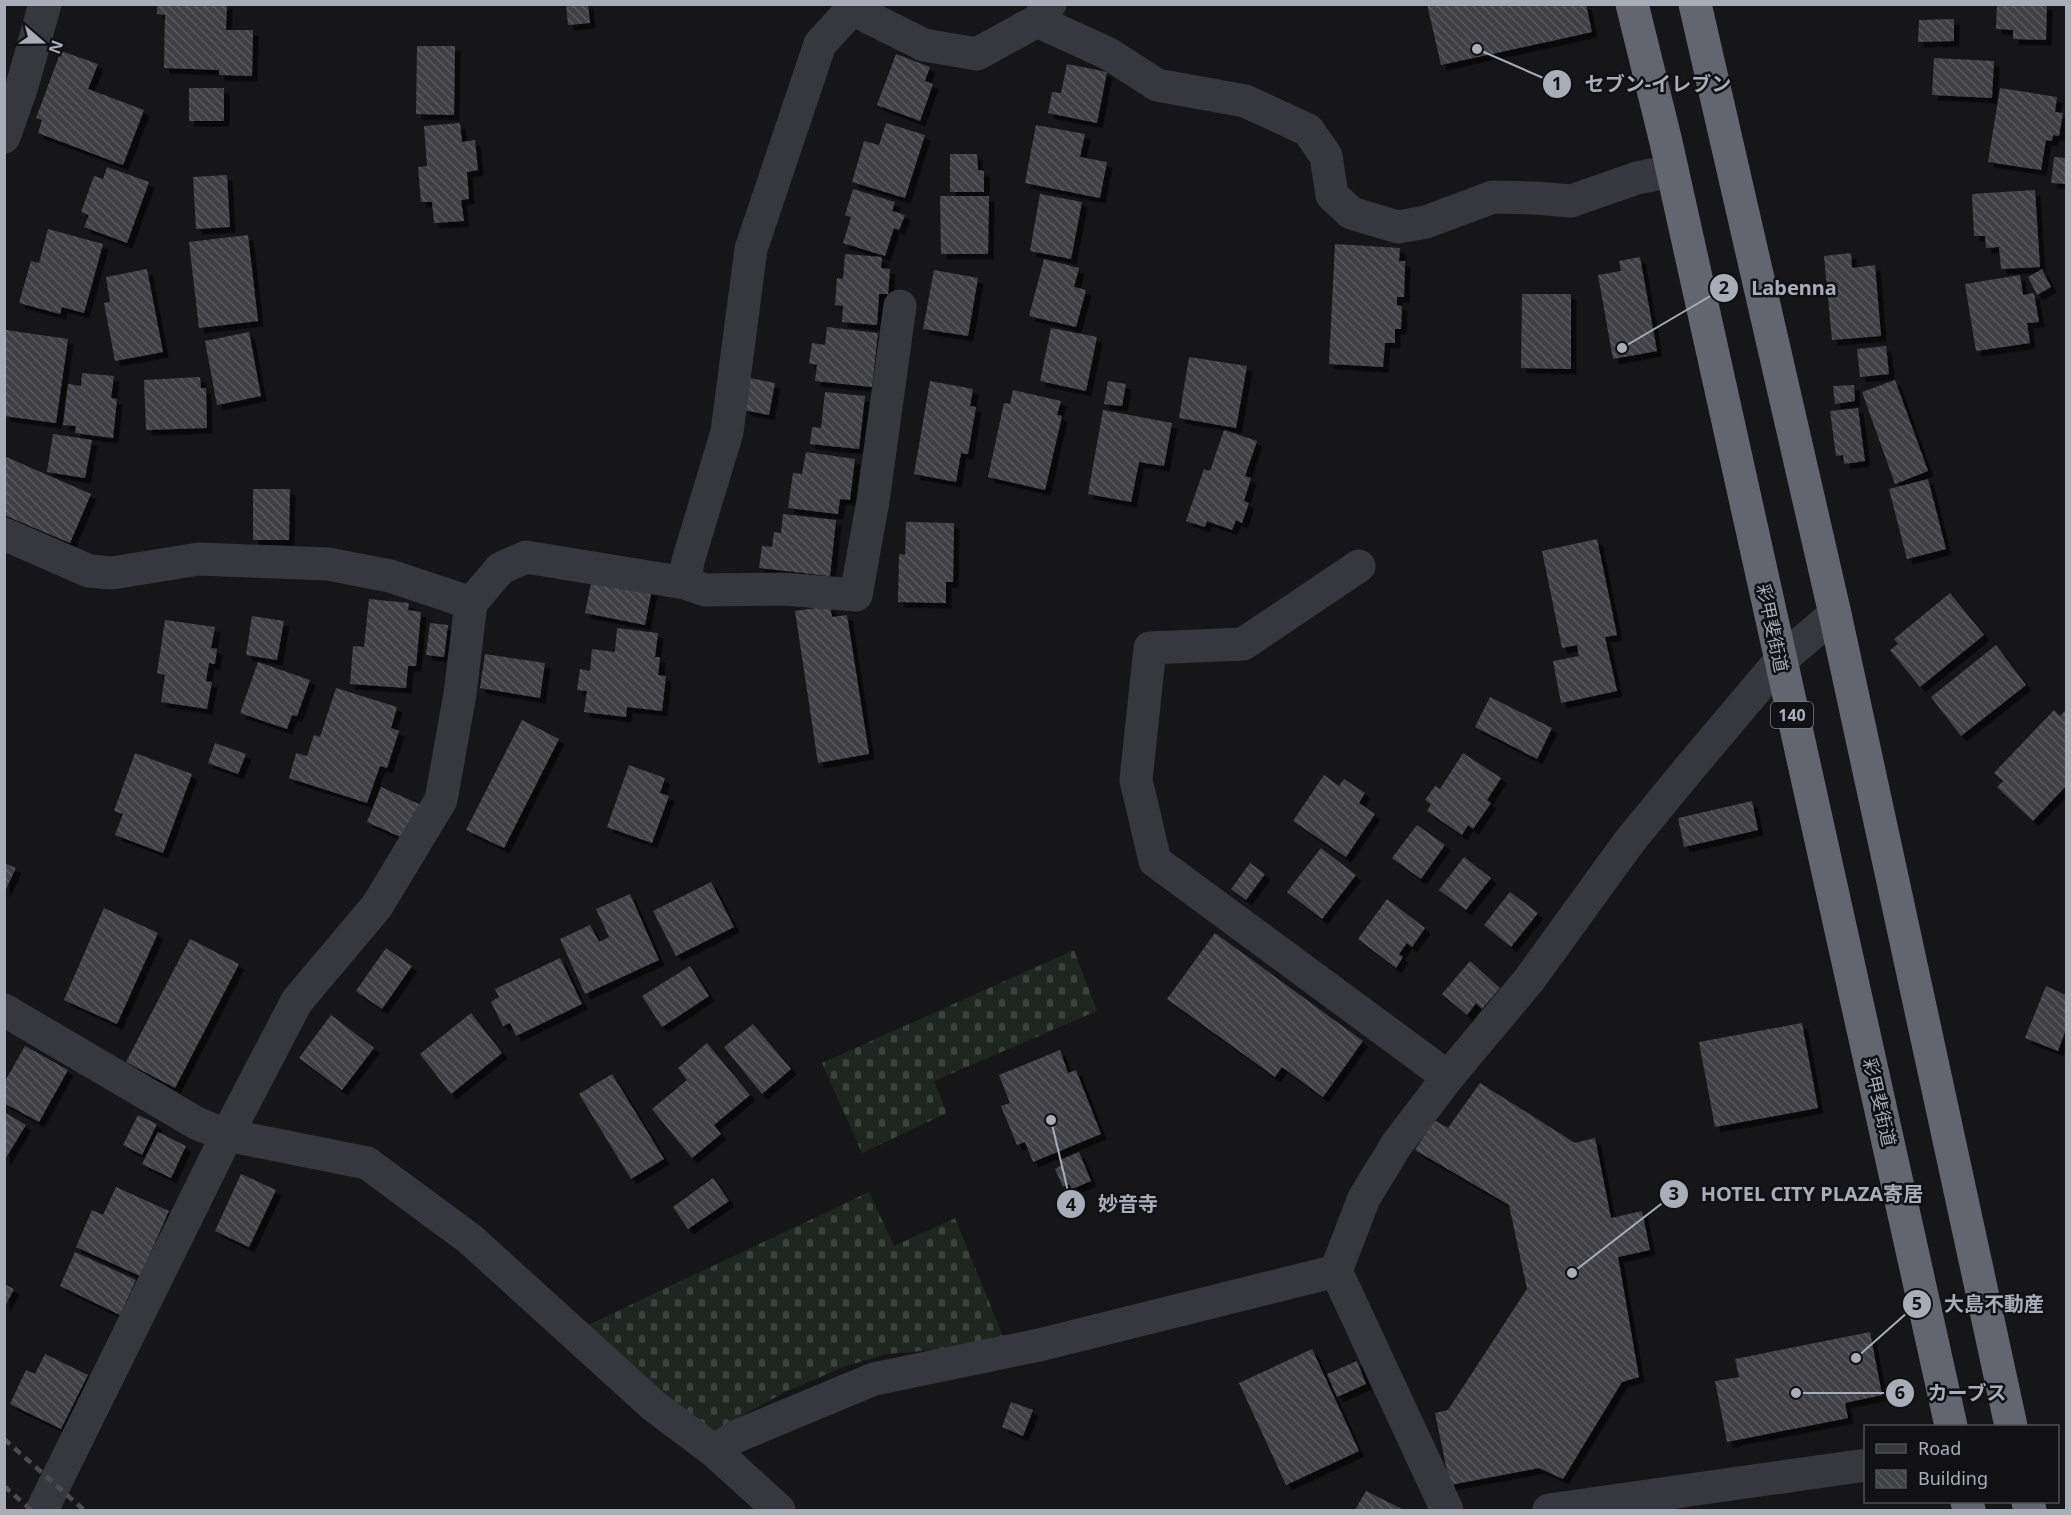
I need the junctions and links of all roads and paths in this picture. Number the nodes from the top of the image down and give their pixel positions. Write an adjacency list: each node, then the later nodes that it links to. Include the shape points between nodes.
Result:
1 (45, 4): 6 (street)
2 (1632, 4): 7 (highway, 彩甲斐街道 / 140)
3 (1695, 4): 13 (highway)
4 (852, 7): 5 (street, via 924,45 977,54); 11 (street, via 820,44 751,249 727,432 688,561)
5 (1043, 13): 7 (street, via 1157,85 1245,101 1308,130 1326,156 1332,195 1351,213 1398,227 1426,222 1493,197 1571,201 1637,178)
6 (4, 137)
7 (1672, 171): 14 (highway, 彩甲斐街道 / 140)
8 (900, 306): 11 (street, via 856,595 784,589 705,590)
9 (4, 534): 12 (street, via 89,570 112,573 199,559 328,564 390,576)
10 (1359, 566): 16 (street, via 1243,644 1150,648 1136,780 1155,861)
11 (685, 583): 12 (street, via 526,557 501,568)
12 (471, 603): 17 (street, via 441,800 377,906 297,1001)
13 (1835, 614): 14 (street); 20 (highway)
14 (1780, 661): 16 (street, via 1629,842 1528,980); 19 (highway, 彩甲斐街道 / 140)
15 (4, 1010): 17 (street, via 198,1124)
16 (1448, 1077): 18 (street, via 1397,1144 1364,1198)
17 (227, 1135): 21 (street, via 367,1163 470,1239 654,1406); 23 (street)
18 (1335, 1271): 21 (street, via 1039,1345 874,1379 735,1437); 25 (street)
19 (1951, 1425)
20 (2011, 1425)
21 (714, 1451): 24 (street)
22 (1864, 1465): 26 (street)
23 (42, 1510)
24 (778, 1510)
25 (1447, 1510)
26 (1549, 1510)

